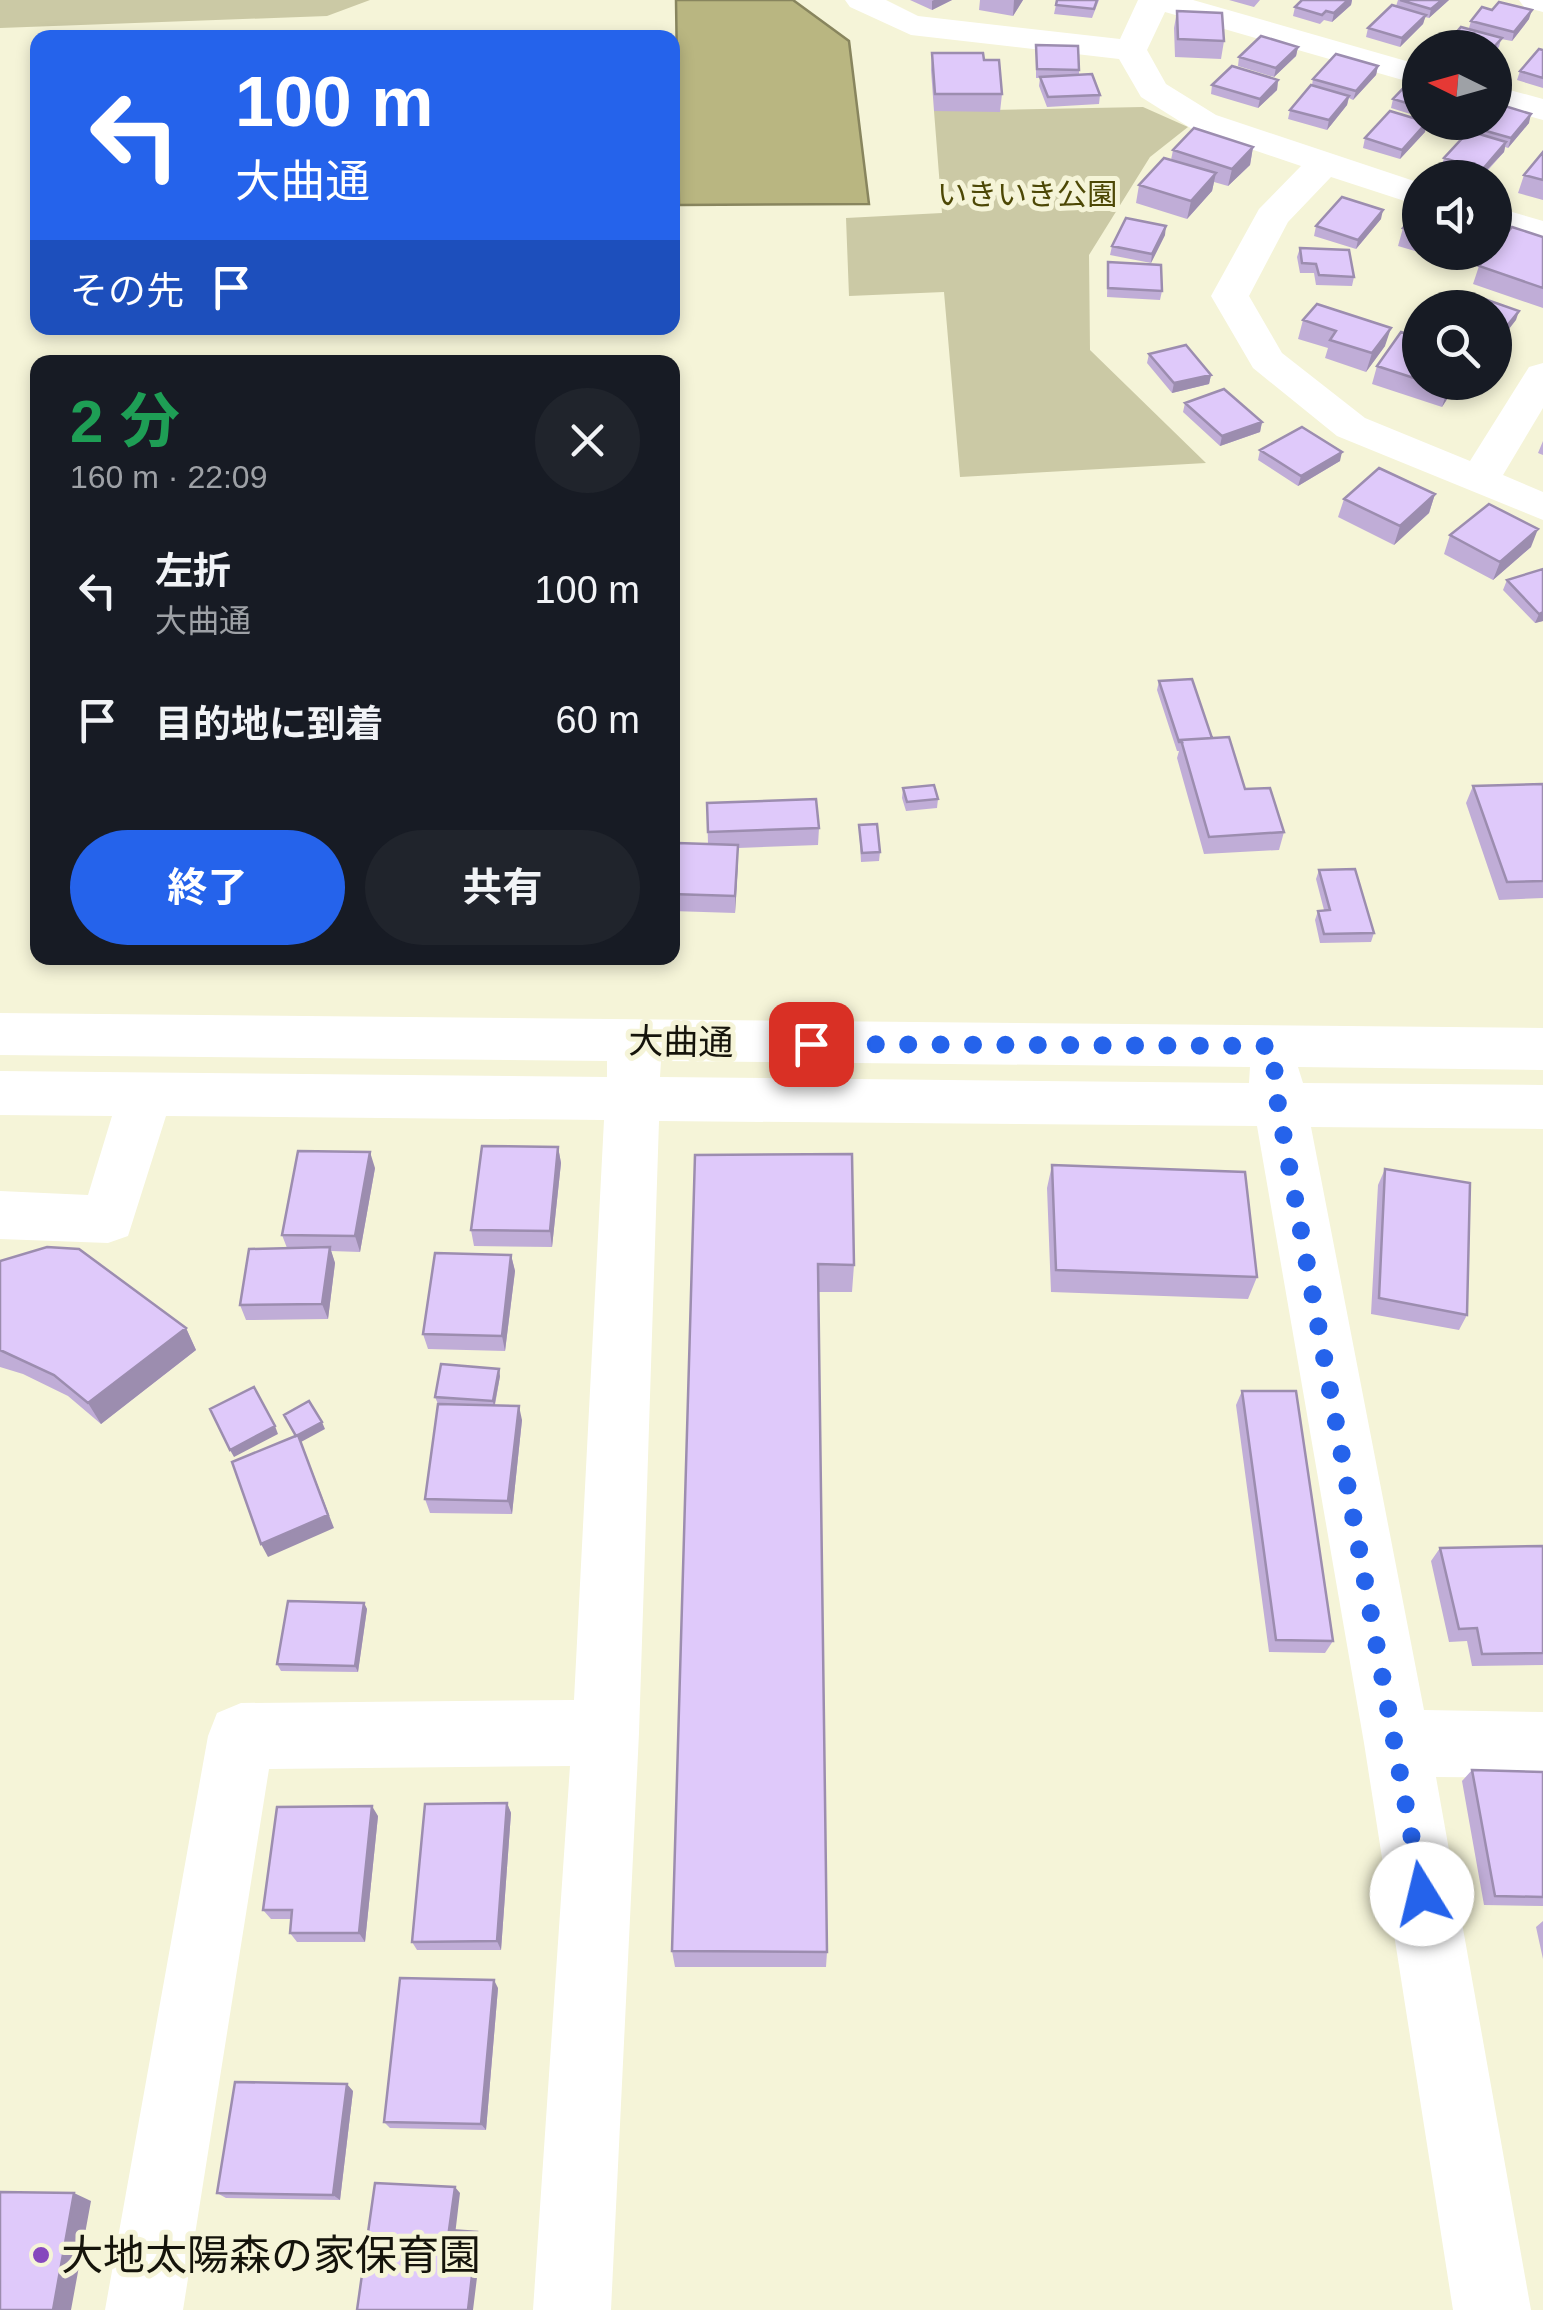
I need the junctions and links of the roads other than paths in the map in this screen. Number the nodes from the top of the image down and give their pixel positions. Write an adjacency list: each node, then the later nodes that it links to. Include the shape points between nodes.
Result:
1 (861, 0): 5 (street, via 911,24)
2 (1156, 0): 5 (street); 6 (street)
3 (1535, 0): 4 (street)
4 (1543, 2)
5 (1132, 50): 9 (street, via 1153,90 1204,122)
6 (1402, 70)
7 (1512, 101): 8 (street)
8 (1543, 110)
9 (1322, 164): 10 (street); 14 (street, via 1272,217 1230,296 1267,360 1351,427)
10 (1402, 189)
11 (1512, 223): 12 (street)
12 (1543, 233)
13 (1543, 375): 14 (street)
14 (1480, 478): 15 (street)
15 (1543, 507)
16 (0, 1034): 18 (street, 大曲通)
17 (1543, 1049): 19 (street, 大曲通)
18 (634, 1069): 19 (street, 大曲通); 21 (street, 大曲通); 24 (street)
19 (1275, 1076): 22 (street, 大曲通); 25 (street)
20 (0, 1093): 21 (street, 大曲通)
21 (146, 1094): 23 (street, via 108,1219)
22 (1543, 1108)
23 (0, 1215)
24 (606, 1733): 27 (street, via 241,1736); 28 (street)
25 (1397, 1743): 26 (street); 29 (street)
26 (1543, 1746)
27 (144, 2310)
28 (572, 2310)
29 (1492, 2310)

